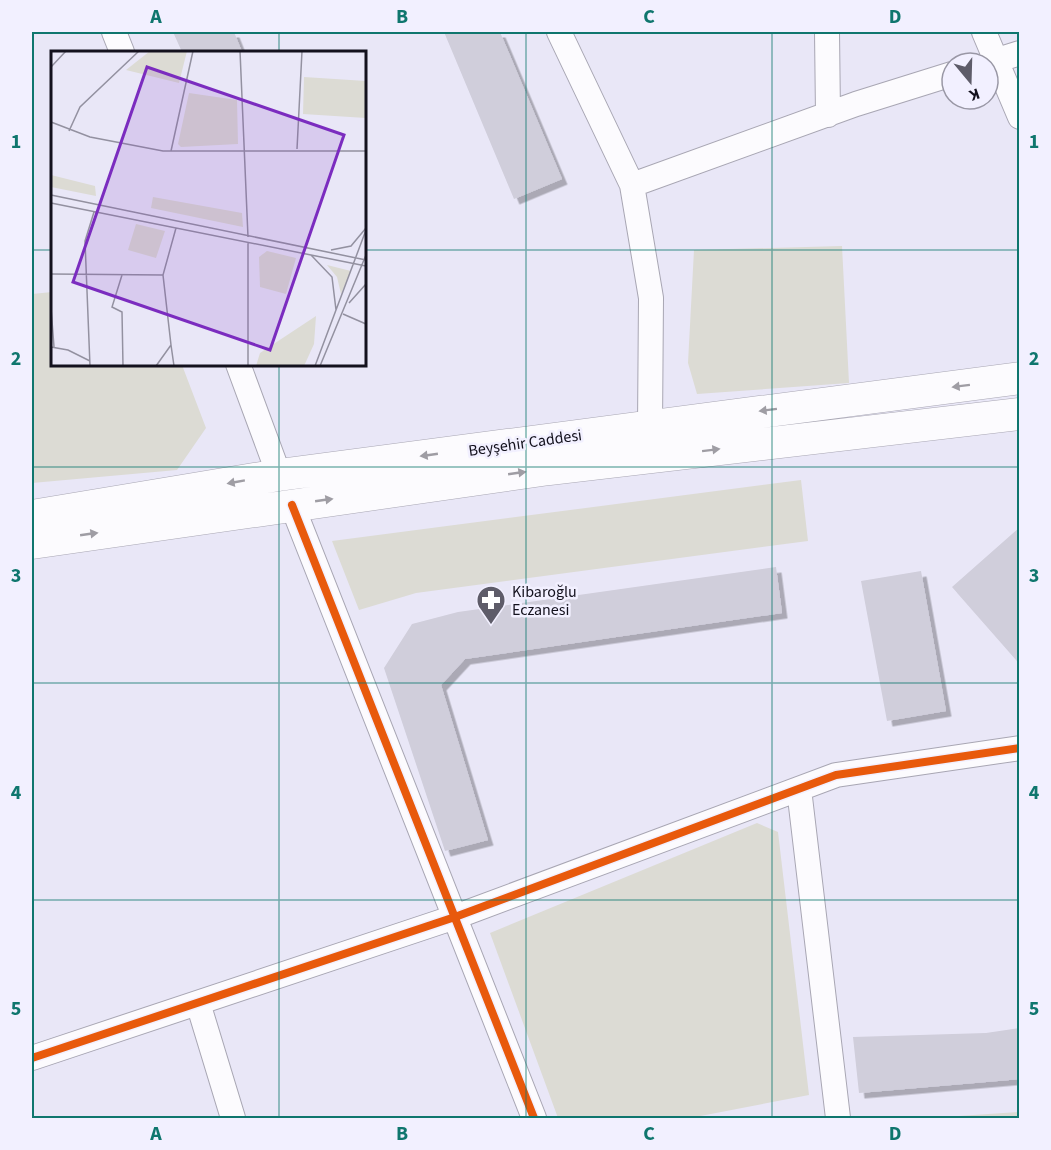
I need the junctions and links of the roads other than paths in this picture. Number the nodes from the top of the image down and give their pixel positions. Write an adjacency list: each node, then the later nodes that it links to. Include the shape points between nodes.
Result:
1 (114, 32): 5 (street)
2 (560, 32): 13 (street)
3 (827, 32): 11 (street)
4 (984, 32): 6 (street)
5 (122, 51)
6 (989, 51)
7 (1020, 53): 8 (street)
8 (1000, 59)
9 (940, 78): 11 (street)
10 (1000, 78): 12 (street)
11 (828, 115): 13 (street)
12 (1020, 117)
13 (632, 185): 17 (street, via 651,298)
14 (239, 366): 18 (street)
15 (1020, 378): 17 (main road, Beyşehir Caddesi, one-way to 17)
16 (1020, 414): 19 (main road, Beyşehir Caddesi, one-way to 16, via 549,469)
17 (650, 426): 18 (main road, Beyşehir Caddesi, one-way to 18)
18 (279, 475): 20 (main road, Beyşehir Caddesi, one-way to 20)
19 (292, 505): 21 (main road, Beyşehir Caddesi, one-way to 19); 24 (street)
20 (32, 516)
21 (32, 543)
22 (1020, 748): 23 (street, via 836,775)
23 (799, 789): 24 (street); 29 (street)
24 (455, 917): 25 (street); 28 (street)
25 (198, 1003): 26 (street); 27 (street)
26 (32, 1058)
27 (233, 1119)
28 (534, 1119)
29 (838, 1119)

